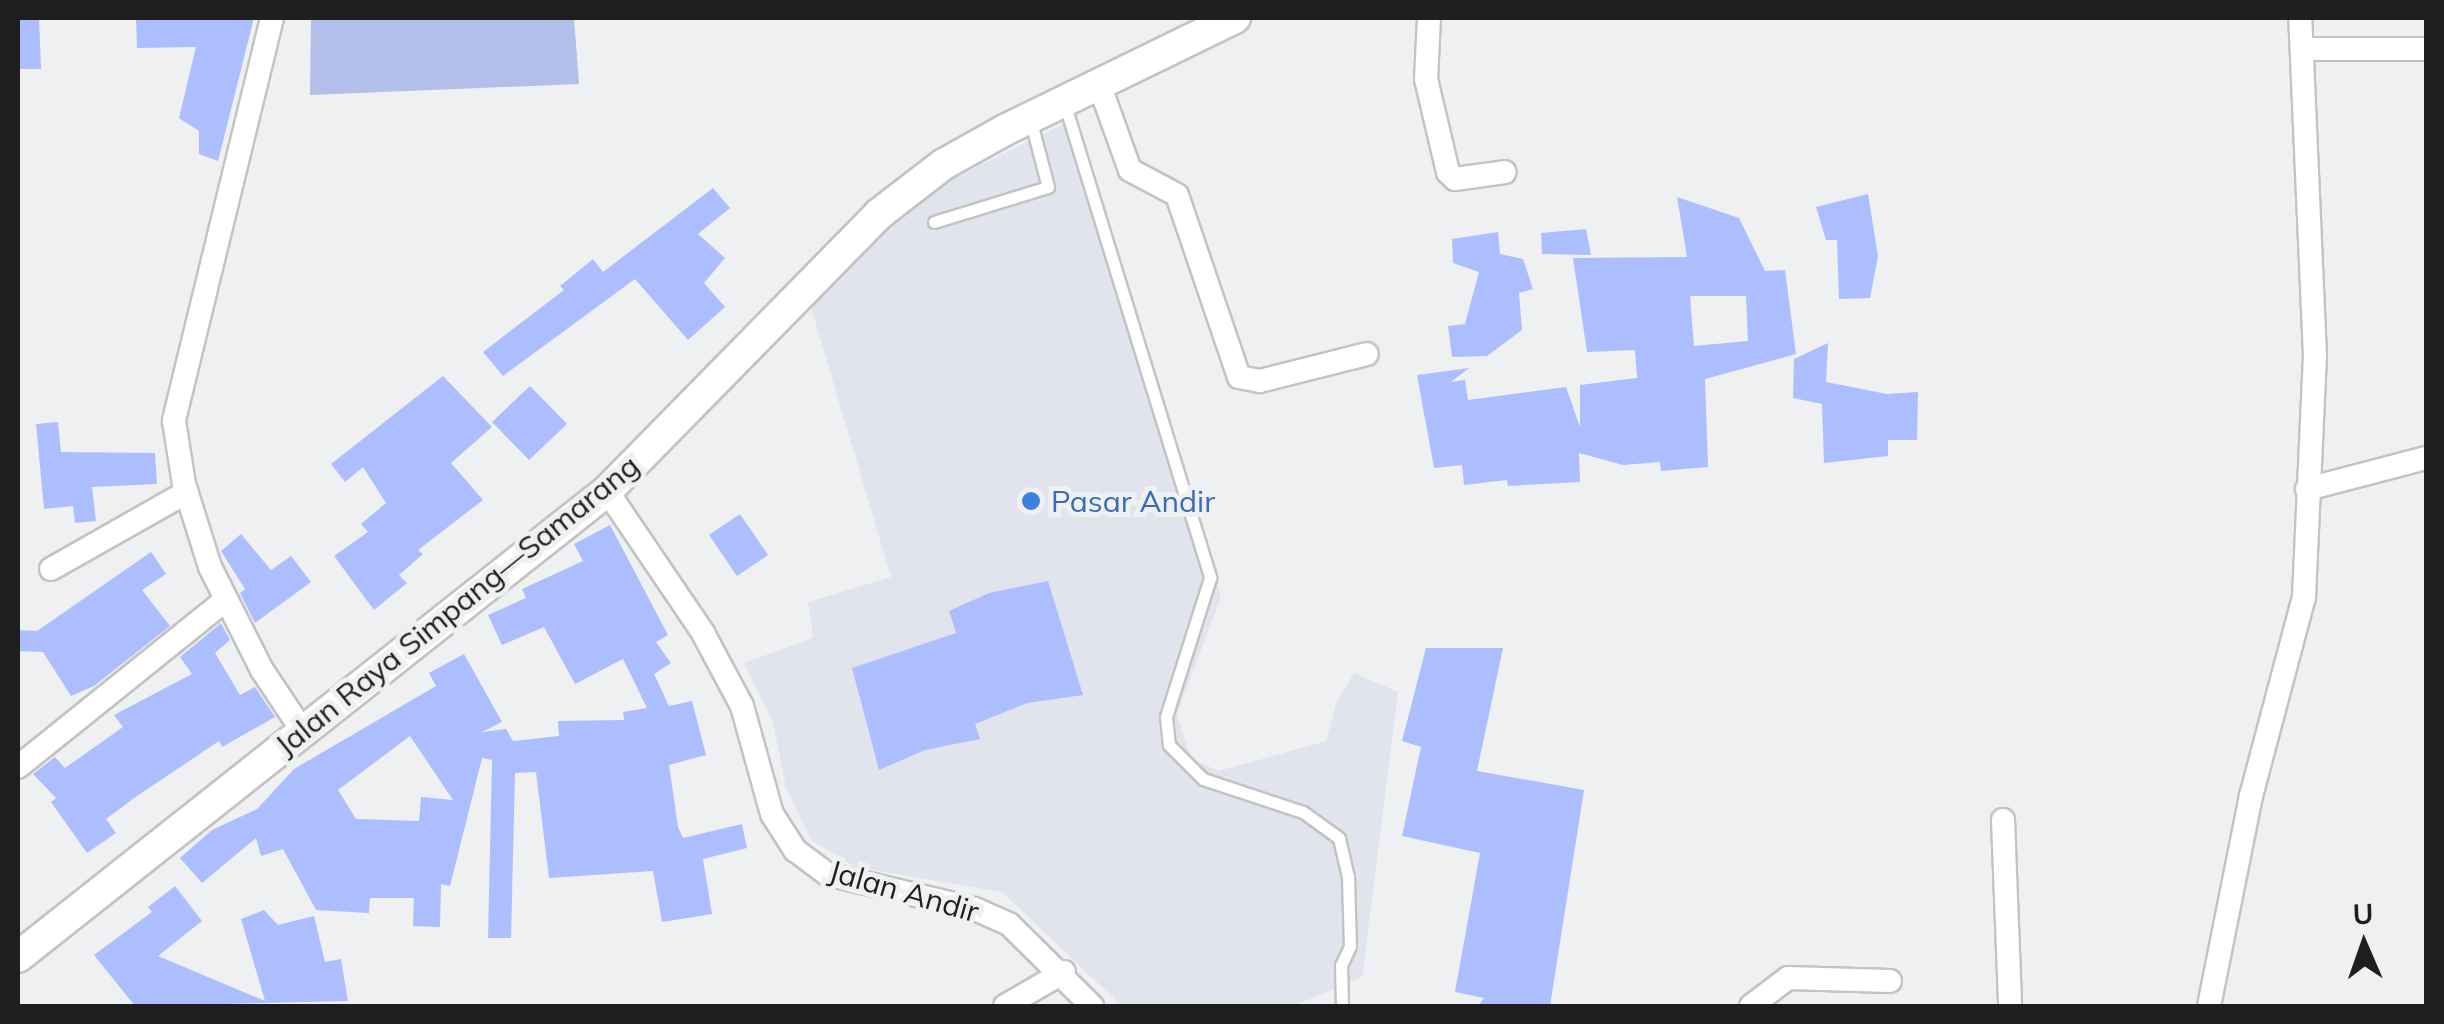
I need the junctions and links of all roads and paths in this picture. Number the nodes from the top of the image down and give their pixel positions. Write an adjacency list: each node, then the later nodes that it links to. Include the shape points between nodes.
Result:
1 (272, 18): 16 (street, via 174,421)
2 (1235, 18): 7 (main road, Jalan Raya Simpang—Samarang)
3 (1429, 18): 10 (street, via 1426,79 1448,172 1454,179)
4 (2300, 18): 5 (street)
5 (2302, 49): 6 (street); 14 (street, via 2315,356)
6 (2426, 49)
7 (1099, 84): 8 (main road, Jalan Raya Simpang—Samarang); 12 (street, via 1130,170 1177,195 1239,376 1260,382)
8 (1064, 102): 9 (main road, Jalan Raya Simpang—Samarang); 27 (lane, via 1210,578 1166,717 1169,745 1202,779 1303,812 1338,838 1348,876 1350,946 1341,966)
9 (1030, 118): 11 (lane, via 1048,187); 15 (main road, Jalan Raya Simpang—Samarang, via 944,164 879,214)
10 (1504, 172)
11 (934, 222)
12 (1367, 354)
13 (2426, 458): 14 (street)
14 (2307, 489): 30 (street, via 2304,597 2251,796)
15 (607, 491): 19 (main road, Jalan Raya Simpang—Samarang); 23 (street, Jalan Andir, via 703,633 742,706 772,814 796,850 827,874 975,909 1009,924)
16 (187, 492): 17 (street); 18 (street)
17 (51, 569)
18 (226, 600): 19 (street); 20 (street)
19 (302, 730): 22 (main road, Jalan Raya Simpang—Samarang)
20 (18, 767)
21 (2003, 820): 29 (street)
22 (18, 957)
23 (1064, 972): 25 (street); 26 (street, Jalan Andir)
24 (1890, 981): 28 (street, via 1788,978)
25 (1005, 1006)
26 (1092, 1006)
27 (1342, 1006)
28 (1751, 1006)
29 (2010, 1006)
30 (2209, 1006)

